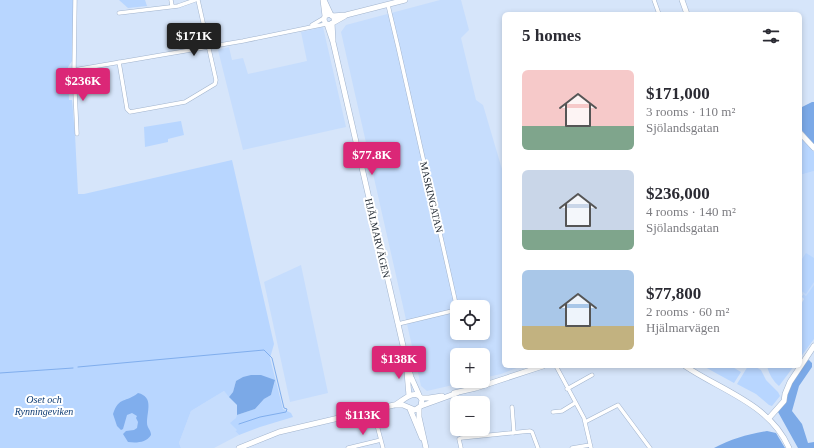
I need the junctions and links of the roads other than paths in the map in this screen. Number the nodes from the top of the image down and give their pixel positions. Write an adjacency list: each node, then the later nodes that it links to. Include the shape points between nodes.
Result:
1 (75, 0): 20 (street)
2 (171, 0): 9 (street)
3 (196, 0): 9 (street); 18 (street)
4 (324, 0): 13 (street); 15 (street)
5 (405, 0): 8 (street)
6 (654, 0): 10 (street)
7 (682, 0): 11 (street)
8 (388, 5): 14 (street); 24 (street, MASKINGATAN, via 456,304 454,309 448,312)
9 (172, 6): 12 (street)
10 (658, 12)
11 (686, 12)
12 (119, 13)
13 (332, 15): 14 (street); 15 (street); 16 (street, via 334,18)
14 (346, 15): 16 (street)
15 (324, 17): 16 (street, via 324,21); 17 (street)
16 (330, 23): 17 (street); 24 (street, HJÄLMARVÄGEN)
17 (311, 26): 18 (street)
18 (208, 47): 19 (street); 19 (street, via 215,84 185,102 131,112 128,111)
19 (119, 62): 20 (street)
20 (74, 70): 21 (street)
21 (77, 134)
22 (802, 135): 23 (street)
23 (814, 148)
24 (398, 324): 26 (street, HJÄLMARVÄGEN)
25 (814, 346): 27 (street)
26 (407, 363): 35 (street, HJÄLMARVÄGEN); 36 (street, HJÄLMARVÄGEN)
27 (802, 364)
28 (537, 368): 34 (street)
29 (557, 368): 33 (street)
30 (688, 368): 44 (street, via 750,403)
31 (799, 368): 44 (street, via 790,382 784,401)
32 (592, 375): 33 (street)
33 (567, 389): 37 (street)
34 (457, 393): 36 (street, via 430,398); 39 (street)
35 (408, 396): 36 (street, via 414,394); 38 (street); 41 (street, via 406,401)
36 (420, 397): 39 (street)
37 (576, 403): 43 (street, via 562,411); 45 (street)
38 (394, 405): 41 (street); 42 (street)
39 (420, 407): 41 (street, via 415,410); 49 (street, via 419,417)
40 (512, 407): 46 (street)
41 (409, 408): 49 (street)
42 (374, 410): 47 (street); 50 (street, via 279,432)
43 (552, 412)
44 (769, 418): 57 (street)
45 (585, 422): 48 (street); 56 (street, via 618,405)
46 (514, 433): 53 (street, via 461,438); 54 (street, via 532,432)
47 (381, 440): 51 (street); 52 (street)
48 (590, 446): 55 (street)
49 (426, 447)
50 (239, 448)
51 (348, 448)
52 (383, 448)
53 (461, 448)
54 (538, 448)
55 (572, 448)
56 (650, 448)
57 (789, 448)

